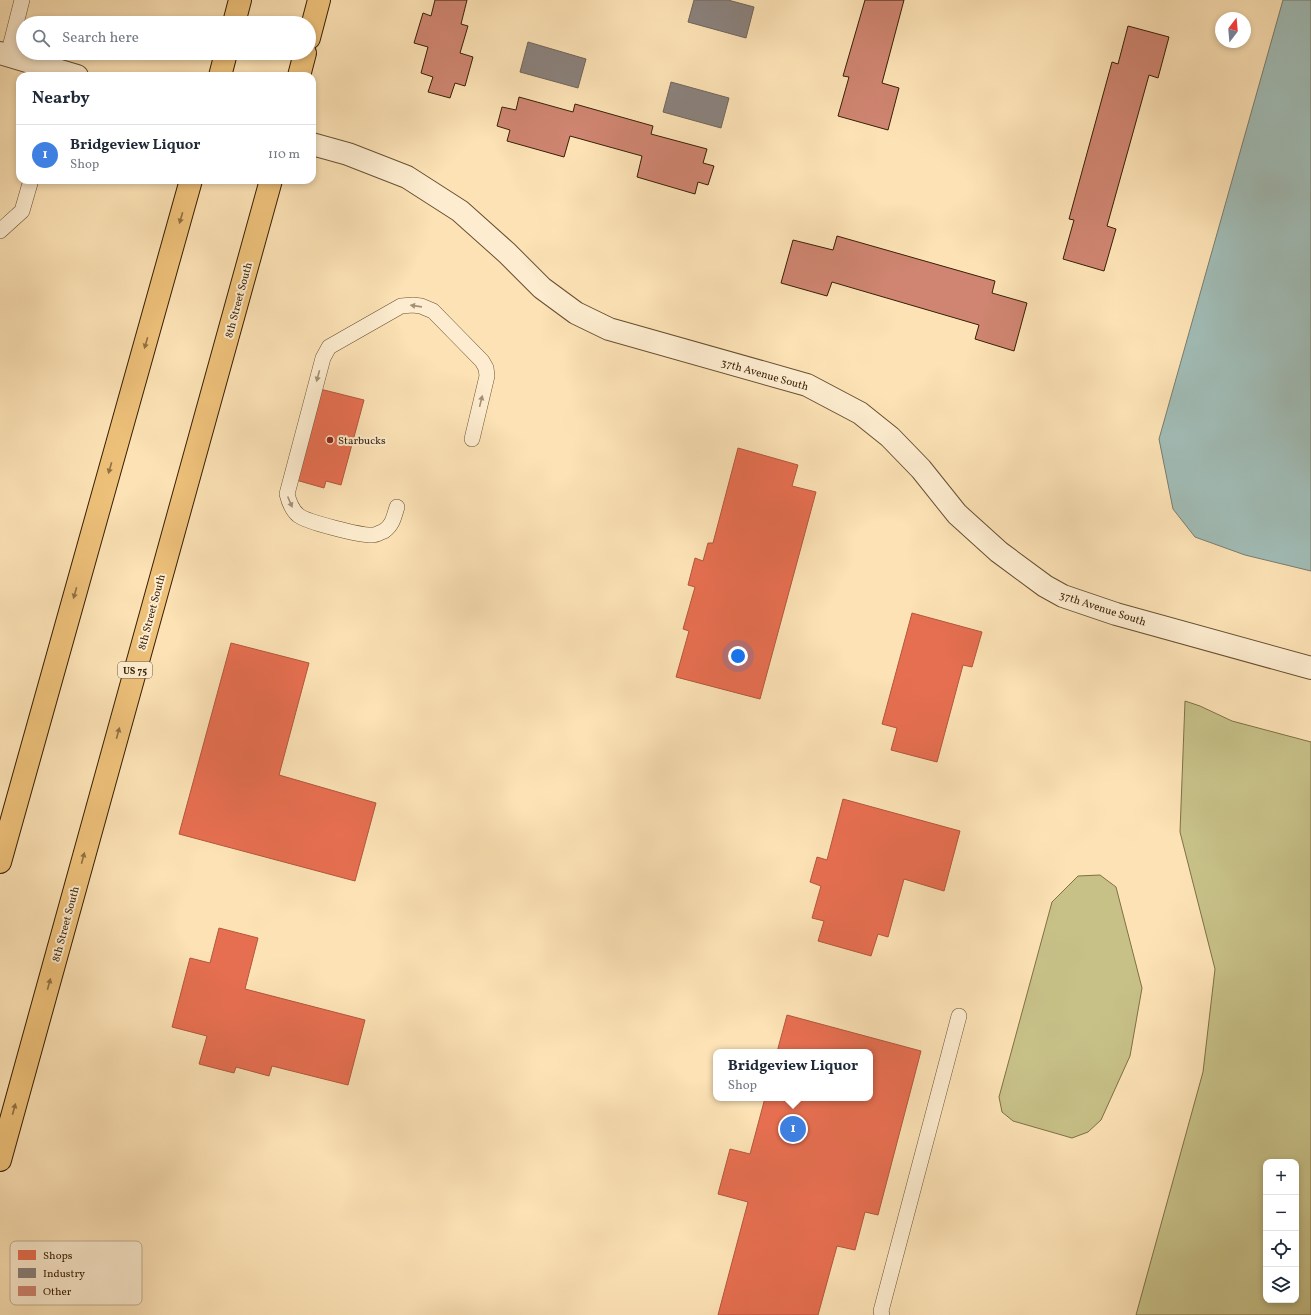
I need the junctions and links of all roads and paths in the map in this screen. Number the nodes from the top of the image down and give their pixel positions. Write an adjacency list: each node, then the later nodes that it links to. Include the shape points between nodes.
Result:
1 (22, 0): 4 (lane)
2 (240, 0): 5 (main road)
3 (319, 0): 6 (main road)
4 (17, 16)
5 (236, 16)
6 (315, 16)
7 (16, 18): 8 (lane)
8 (4, 54): 9 (street)
9 (16, 58)
10 (23, 60): 13 (street)
11 (224, 60): 14 (main road)
12 (303, 60): 15 (main road)
13 (60, 72)
14 (221, 72)
15 (300, 72)
16 (316, 145): 23 (street, 37th Avenue South, via 348,154 406,177 460,211 508,253 542,288 576,313 609,329 807,385 860,413 890,436 921,469 957,514 999,552 1063,596 1116,614)
17 (30, 184): 20 (lane, via 22,211)
18 (190, 184): 24 (main road, one-way to 24)
19 (270, 184): 26 (main road, 8th Street South / US 75, one-way to 19)
20 (0, 231)
21 (472, 439): 22 (lane, one-way to 22, via 487,376 486,368 433,311 421,306 401,306 329,347 323,358 287,494 290,504 298,516 309,521 373,535 385,530 393,522)
22 (397, 507)
23 (1311, 668)
24 (0, 862)
25 (959, 1016): 27 (lane)
26 (0, 1160)
27 (882, 1315)

